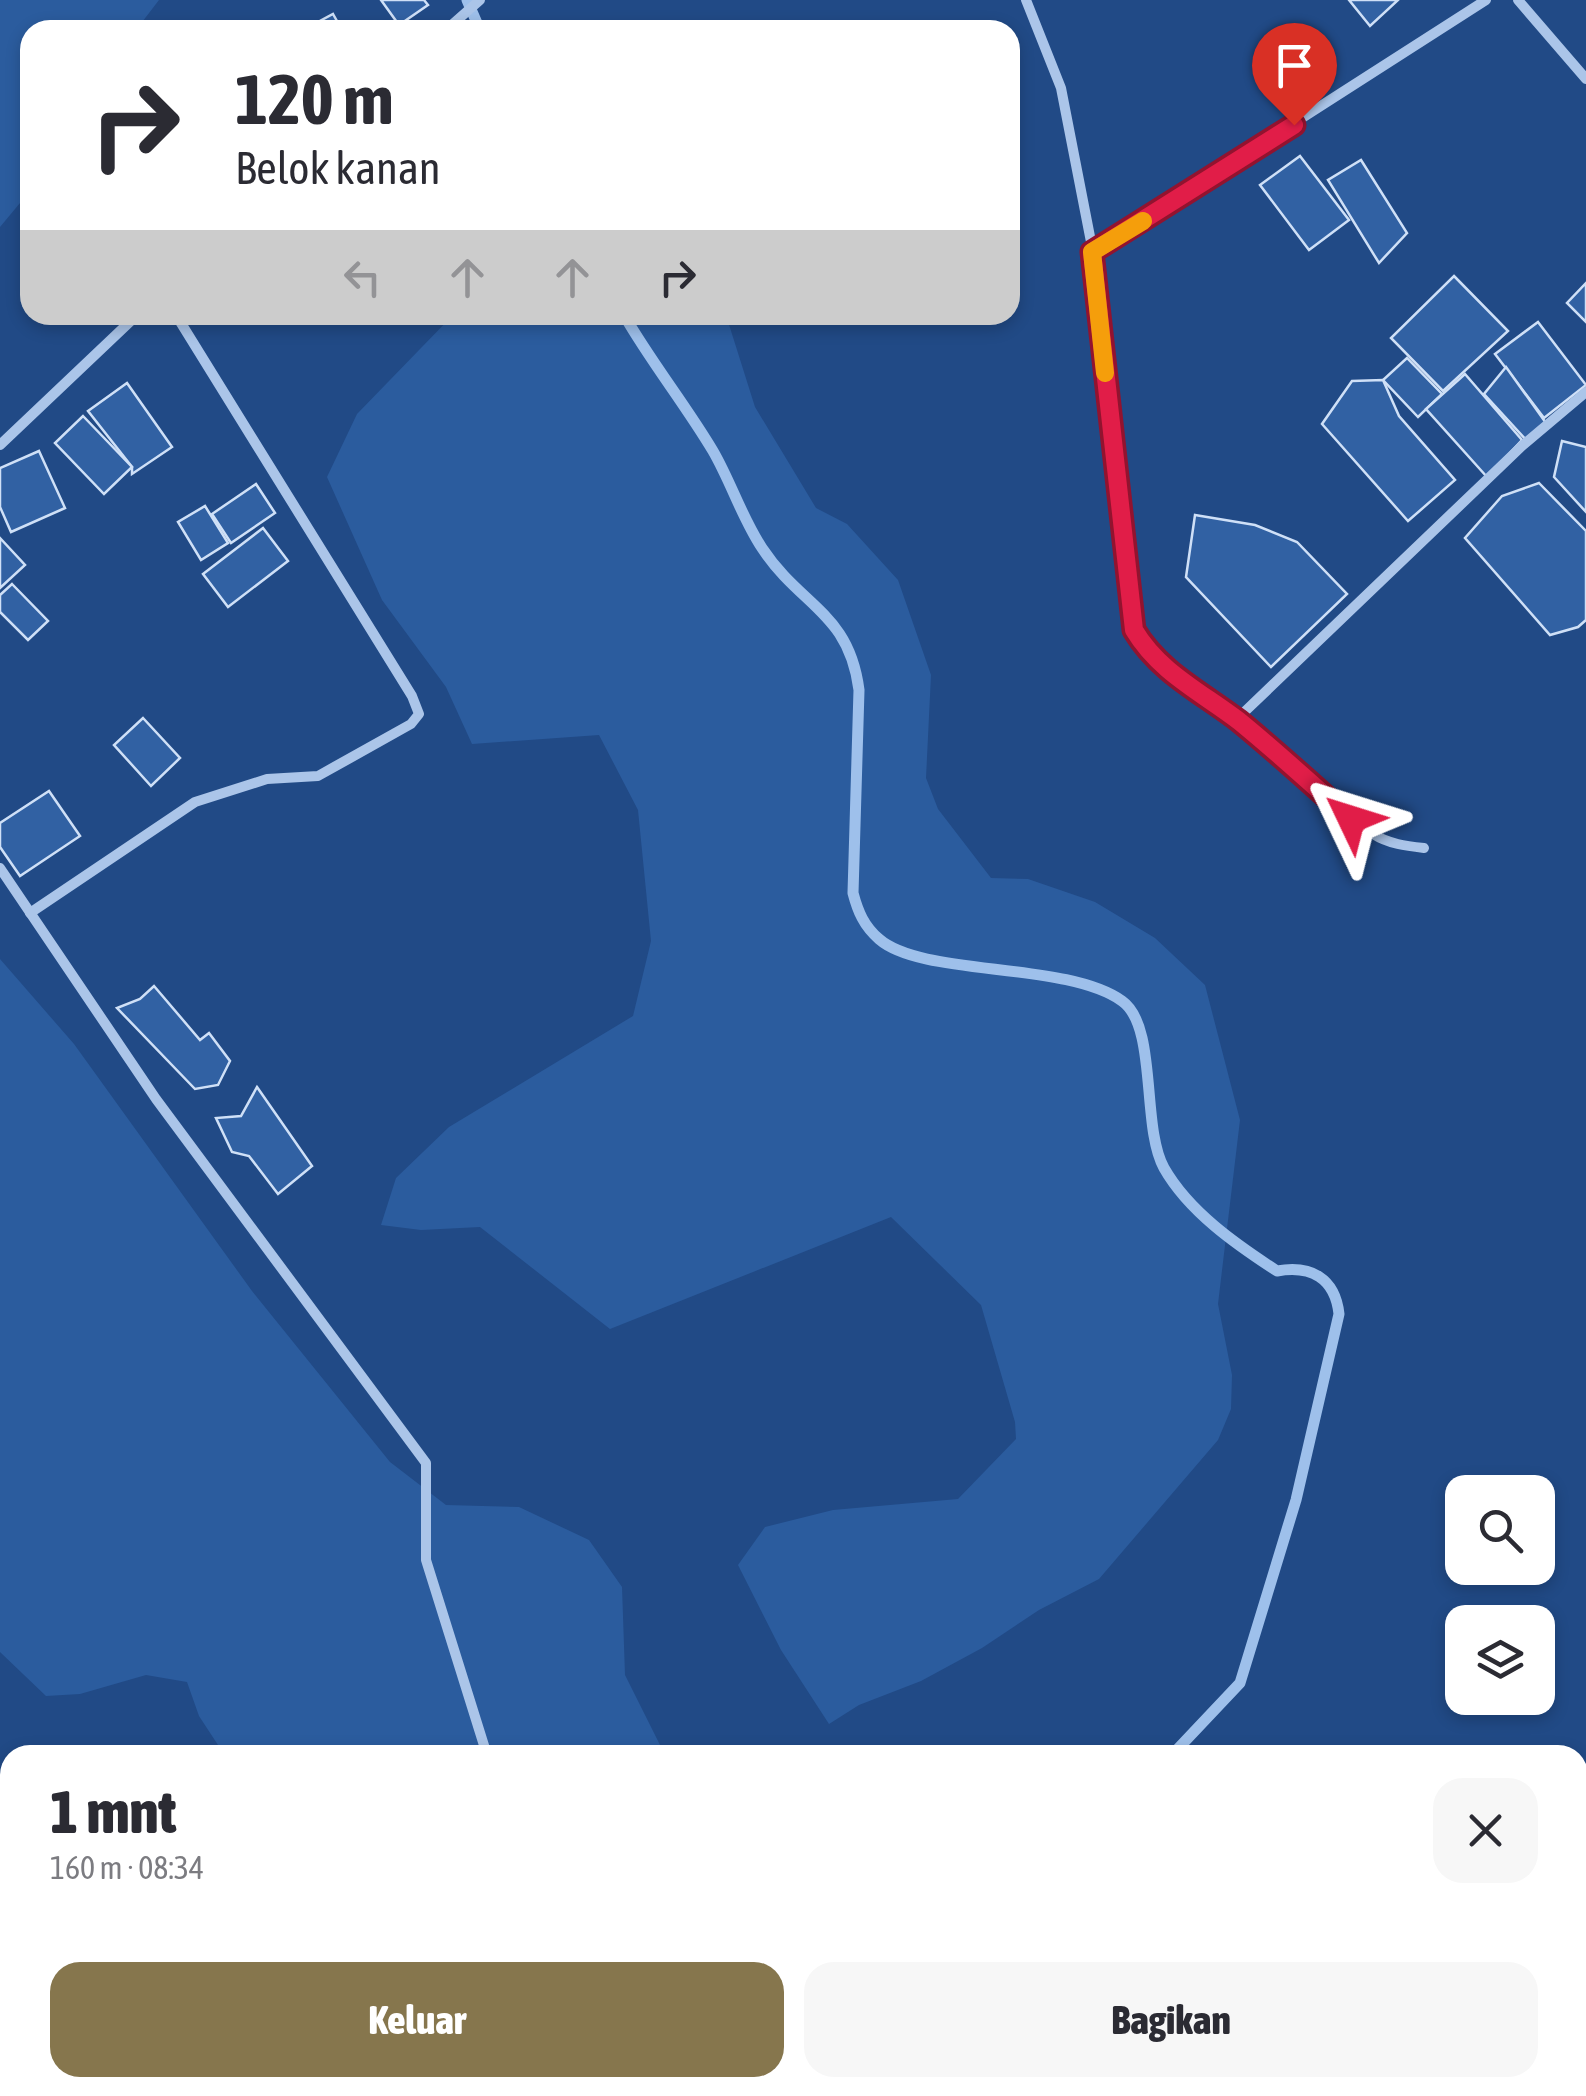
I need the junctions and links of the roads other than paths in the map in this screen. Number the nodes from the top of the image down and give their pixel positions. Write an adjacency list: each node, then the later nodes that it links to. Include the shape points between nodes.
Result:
1 (480, 0): 5 (street)
2 (1026, 0): 7 (street, via 1061,88)
3 (1486, 0): 7 (street)
4 (1518, 0): 6 (street)
5 (457, 20)
6 (1586, 79)
7 (1092, 252): 12 (street, via 1134,630 1174,675)
8 (126, 325): 11 (street)
9 (182, 325): 15 (street, via 419,714 318,776 266,778 195,802)
10 (1586, 392): 12 (street)
11 (0, 445)
12 (1236, 720): 13 (street, via 1371,834)
13 (1424, 848)
14 (0, 868): 15 (street)
15 (30, 913): 16 (street, via 156,1099 426,1463 426,1560)
16 (484, 1745)

